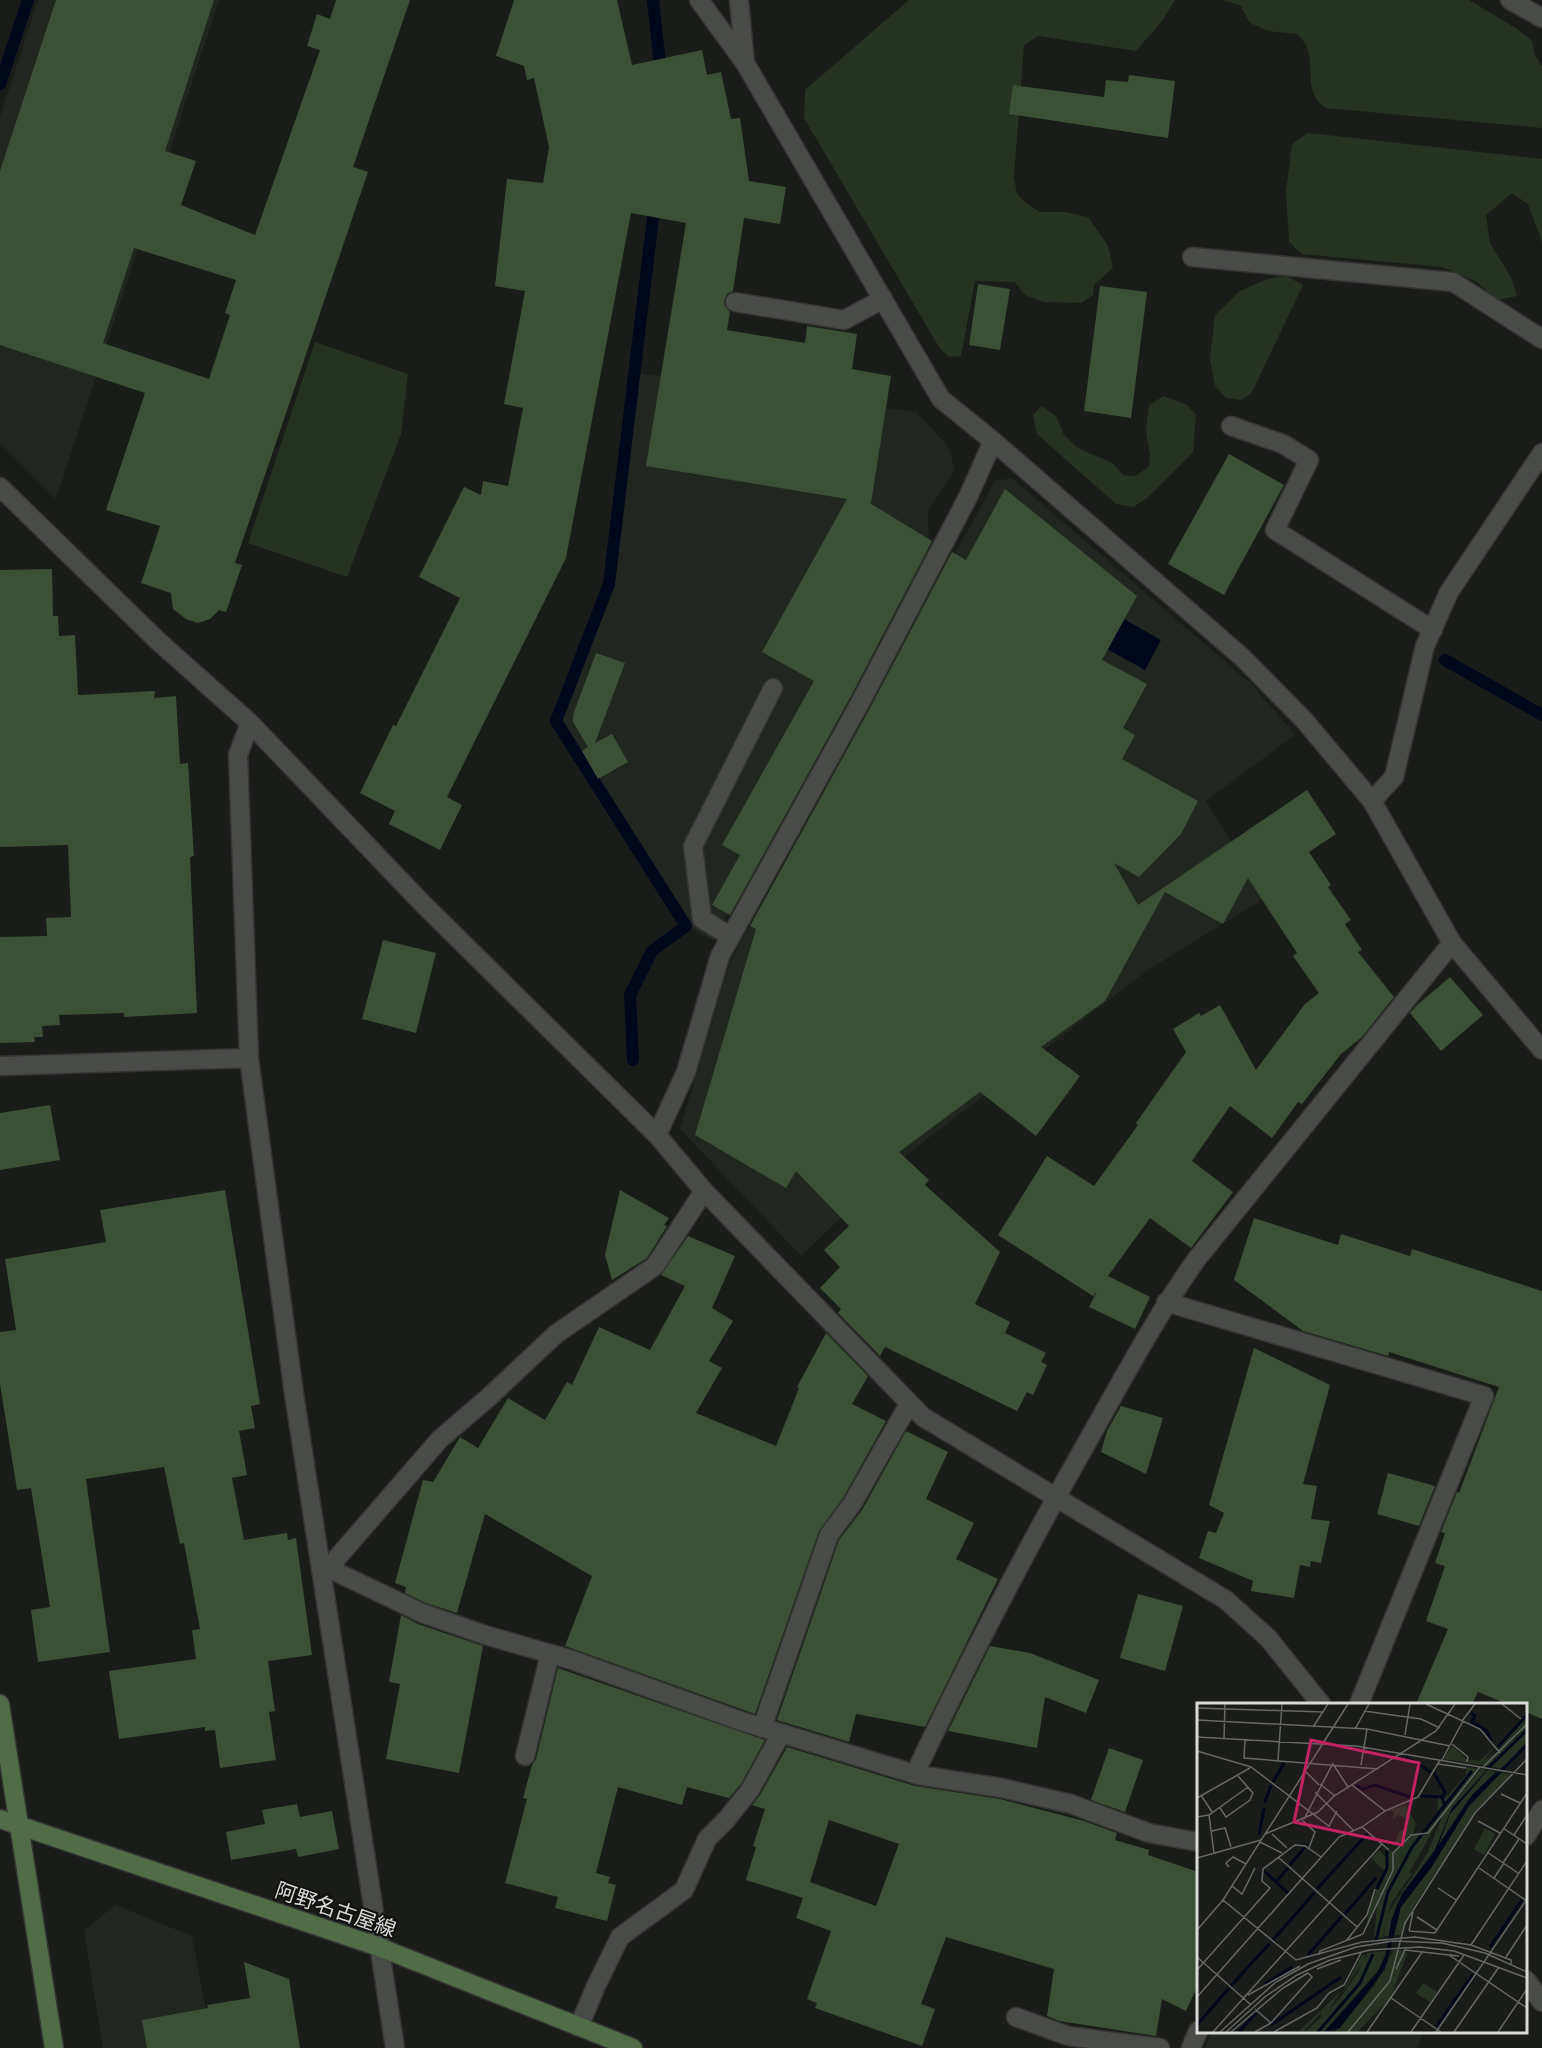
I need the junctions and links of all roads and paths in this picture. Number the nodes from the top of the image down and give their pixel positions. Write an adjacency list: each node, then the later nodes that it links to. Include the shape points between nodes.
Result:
1 (699, 0): 5 (street)
2 (739, 0): 5 (street)
3 (1510, 0): 4 (street)
4 (1542, 18)
5 (745, 63): 7 (street)
6 (1192, 257): 9 (street, via 1454,282)
7 (883, 299): 8 (street, via 844,320); 11 (street, via 941,399)
8 (735, 302)
9 (1542, 339)
10 (1231, 426): 14 (street, via 1282,444 1309,460 1275,530)
11 (993, 441): 17 (street, via 1243,658 1304,720); 18 (street, via 968,497 860,703)
12 (1542, 453): 14 (street, via 1449,592)
13 (0, 487): 16 (street)
14 (1433, 630): 17 (street, via 1425,646 1394,777)
15 (773, 688): 18 (street, via 693,846 702,919)
16 (250, 723): 21 (street, via 238,756); 23 (street, via 422,903)
17 (1372, 801): 19 (street)
18 (730, 936): 23 (street, via 720,956 686,1072)
19 (1452, 943): 20 (street); 25 (street)
20 (1542, 1050)
21 (249, 1058): 22 (street); 28 (street, via 294,1394)
22 (0, 1066)
23 (657, 1136): 24 (street)
24 (704, 1191): 26 (street); 28 (street, via 656,1266 556,1334 440,1439)
25 (1166, 1302): 27 (street); 31 (street, via 1484,1396)
26 (909, 1404): 27 (street, via 923,1417); 33 (street, via 852,1504 829,1535)
27 (1056, 1497): 30 (street, via 1226,1600 1268,1638); 36 (street, via 954,1691 918,1765)
28 (326, 1570): 29 (street, via 422,1613); 42 (street)
29 (550, 1654): 33 (street); 35 (street)
30 (1320, 1703)
31 (1359, 1703)
32 (0, 1704): 39 (main road)
33 (762, 1728): 34 (street)
34 (781, 1734): 36 (street); 46 (street, via 750,1790 708,1839 684,1890 620,1937)
35 (525, 1756)
36 (918, 1775): 41 (street, via 1071,1804 1149,1833)
37 (1542, 1810): 40 (street)
38 (0, 1819): 39 (main road, 阿野名古屋線)
39 (19, 1827): 42 (main road, 阿野名古屋線); 48 (main road)
40 (1527, 1834)
41 (1197, 1842)
42 (378, 1947): 46 (main road, 阿野名古屋線); 49 (street)
43 (1527, 1981): 44 (street)
44 (1542, 2002)
45 (1016, 2017): 51 (street, via 1068,2036)
46 (579, 2027): 50 (main road, 阿野名古屋線)
47 (1197, 2033): 52 (street)
48 (54, 2048)
49 (395, 2048)
50 (633, 2048)
51 (1160, 2048)
52 (1191, 2048)

